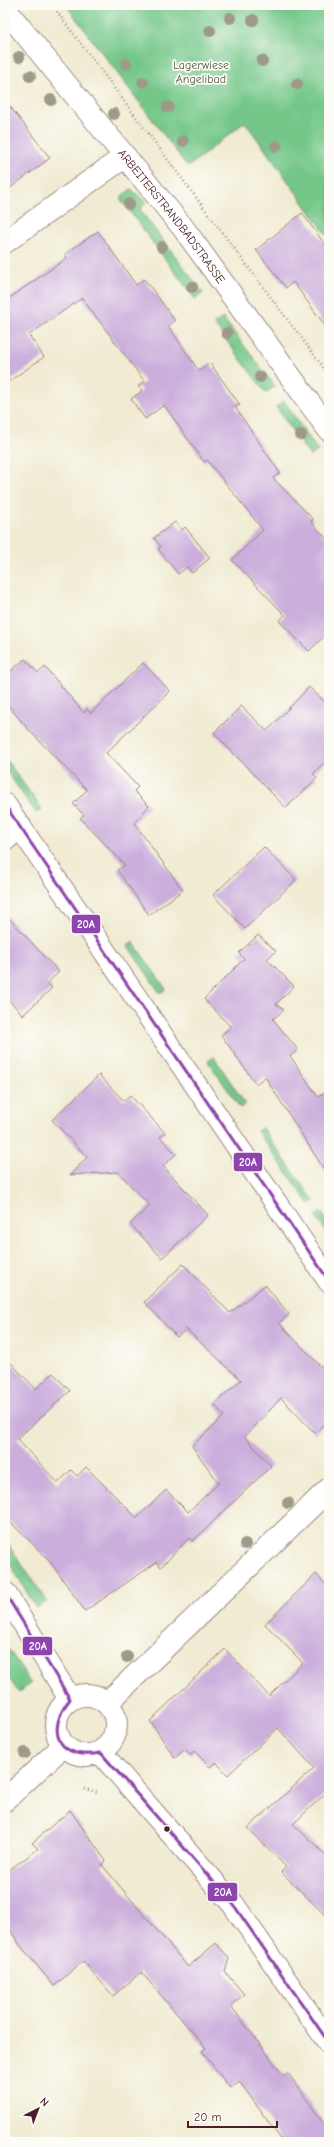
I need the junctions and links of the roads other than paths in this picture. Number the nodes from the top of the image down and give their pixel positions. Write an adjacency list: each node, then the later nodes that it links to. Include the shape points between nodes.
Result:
1 (5, 8): 2 (street, ARBEITERSTRANDBADSTRASSE)
2 (124, 157): 3 (street); 4 (street, ARBEITERSTRANDBADSTRASSE, via 184,228)
3 (5, 242)
4 (329, 430)
5 (5, 805): 6 (street)
6 (12, 833): 7 (street)
7 (329, 1281)
8 (329, 1489): 11 (street)
9 (5, 1592): 10 (street)
10 (70, 1699): 11 (street, via 79,1695 94,1696); 12 (street, via 61,1708 55,1720 56,1733)
11 (107, 1703): 13 (street, via 116,1720 116,1732 109,1746)
12 (63, 1746): 13 (street, via 81,1756); 14 (street)
13 (101, 1753): 15 (street, via 233,1904)
14 (5, 1800)
15 (329, 2043)

